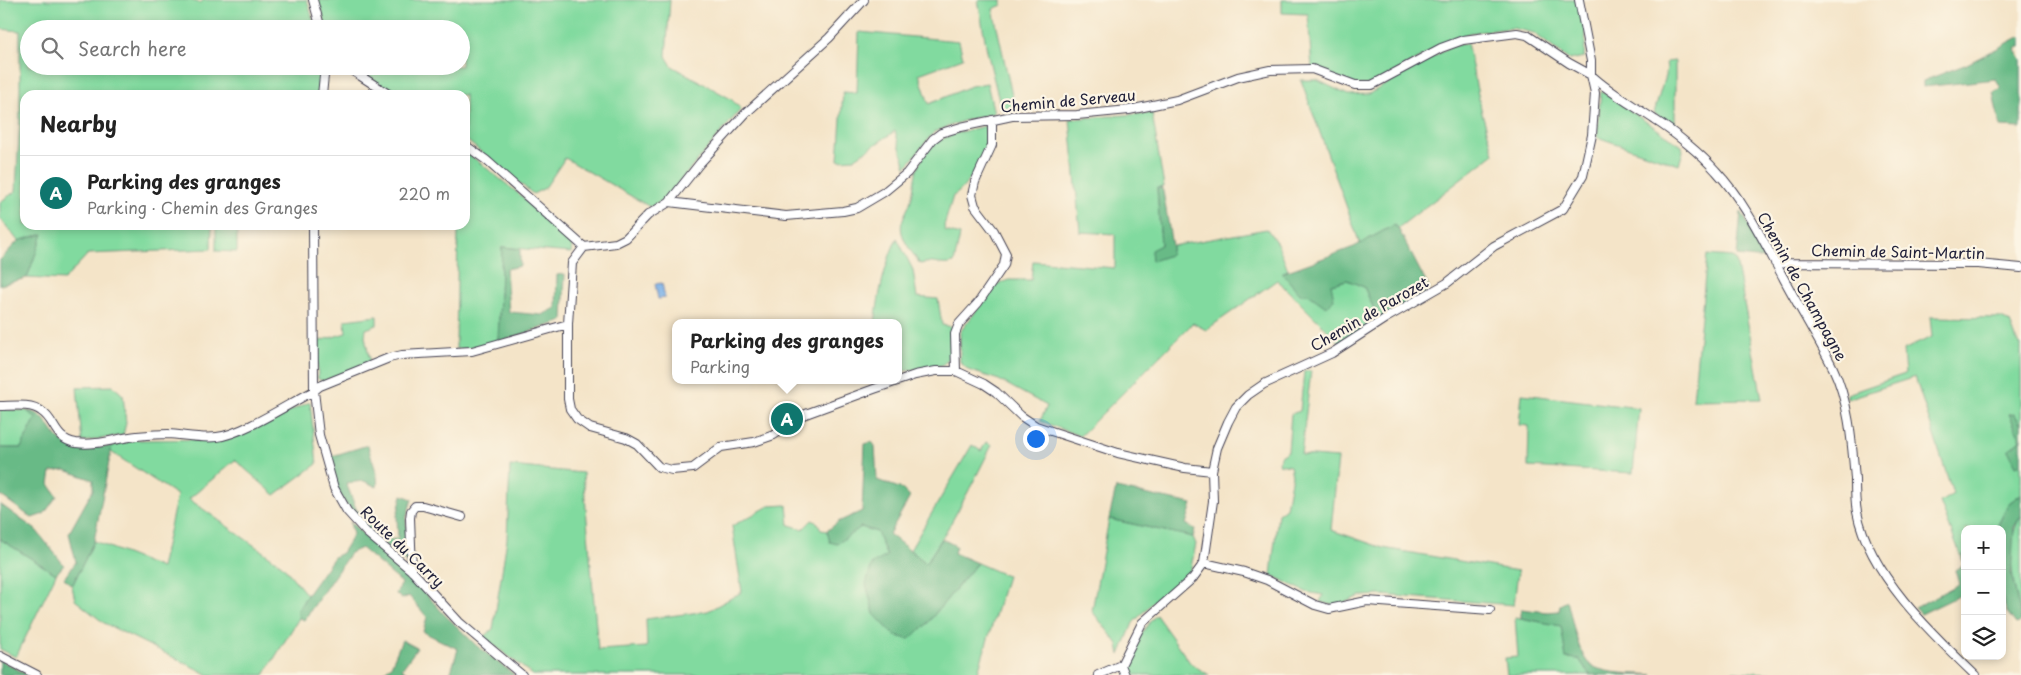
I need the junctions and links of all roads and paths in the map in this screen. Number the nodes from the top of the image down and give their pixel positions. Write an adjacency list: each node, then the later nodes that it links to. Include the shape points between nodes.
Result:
1 (313, 0): 4 (street)
2 (864, 0): 12 (street, via 828,38 746,113)
3 (1579, 0): 7 (street, via 1592,61)
4 (319, 20)
5 (324, 75): 8 (street)
6 (359, 75): 9 (street)
7 (1591, 75): 10 (street, Chemin de Serveau, via 1536,39 1517,33 1463,40 1441,48 1372,85 1356,86 1312,70 1270,70 1238,77 1177,100 1129,110 1012,116); 15 (street, Chemin de Champagne, via 1604,88 1657,121 1715,170 1738,198); 23 (street, Chemin de Parozet, via 1595,93 1592,135 1583,176 1563,209 1494,246 1447,283 1332,354 1264,384 1248,395 1228,422)
8 (323, 90)
9 (382, 90)
10 (992, 120): 12 (street, Chemin de Serveau, via 941,133 922,151 907,173 884,192 858,208 843,212 786,216); 18 (street, via 992,145 972,195 975,206 1006,254 1004,265 959,324 955,334)
11 (470, 149): 14 (street)
12 (669, 202): 14 (street, via 648,215 626,238 616,243)
13 (313, 230): 21 (street, Route du Carry)
14 (584, 248): 17 (street, via 572,263)
15 (1776, 263): 16 (street, Chemin de Saint-Martin, via 1978,264); 34 (street, Chemin de Champagne, via 1834,370 1845,403 1857,511 1871,549 1890,583 1915,614)
16 (2021, 268)
17 (568, 324): 20 (street, via 568,399 577,419 590,428 626,438 637,444 659,467 672,470 693,468 721,447 754,442 803,416); 21 (street, via 472,351 389,358)
18 (956, 371): 19 (street, via 936,371); 23 (street, via 996,392 1036,426 1118,453)
19 (902, 379)
20 (888, 384)
21 (314, 391): 22 (street, via 230,434 217,437 137,436 92,444 66,440 56,432 40,409); 26 (street, Route du Carry, via 320,435 334,488 347,511)
22 (0, 406)
23 (1212, 471): 25 (street, Chemin de Parozet, via 1213,501)
24 (462, 517): 26 (street, via 415,506 410,518)
25 (1204, 563): 27 (street, via 1267,580 1329,609 1367,602); 29 (street, via 1193,578 1142,624)
26 (412, 571): 31 (street, Route du Carry, via 460,622)
27 (1490, 610)
28 (0, 656): 30 (street)
29 (1122, 665): 32 (street); 33 (street)
30 (37, 675)
31 (522, 675)
32 (1098, 675)
33 (1125, 675)
34 (1975, 675)

